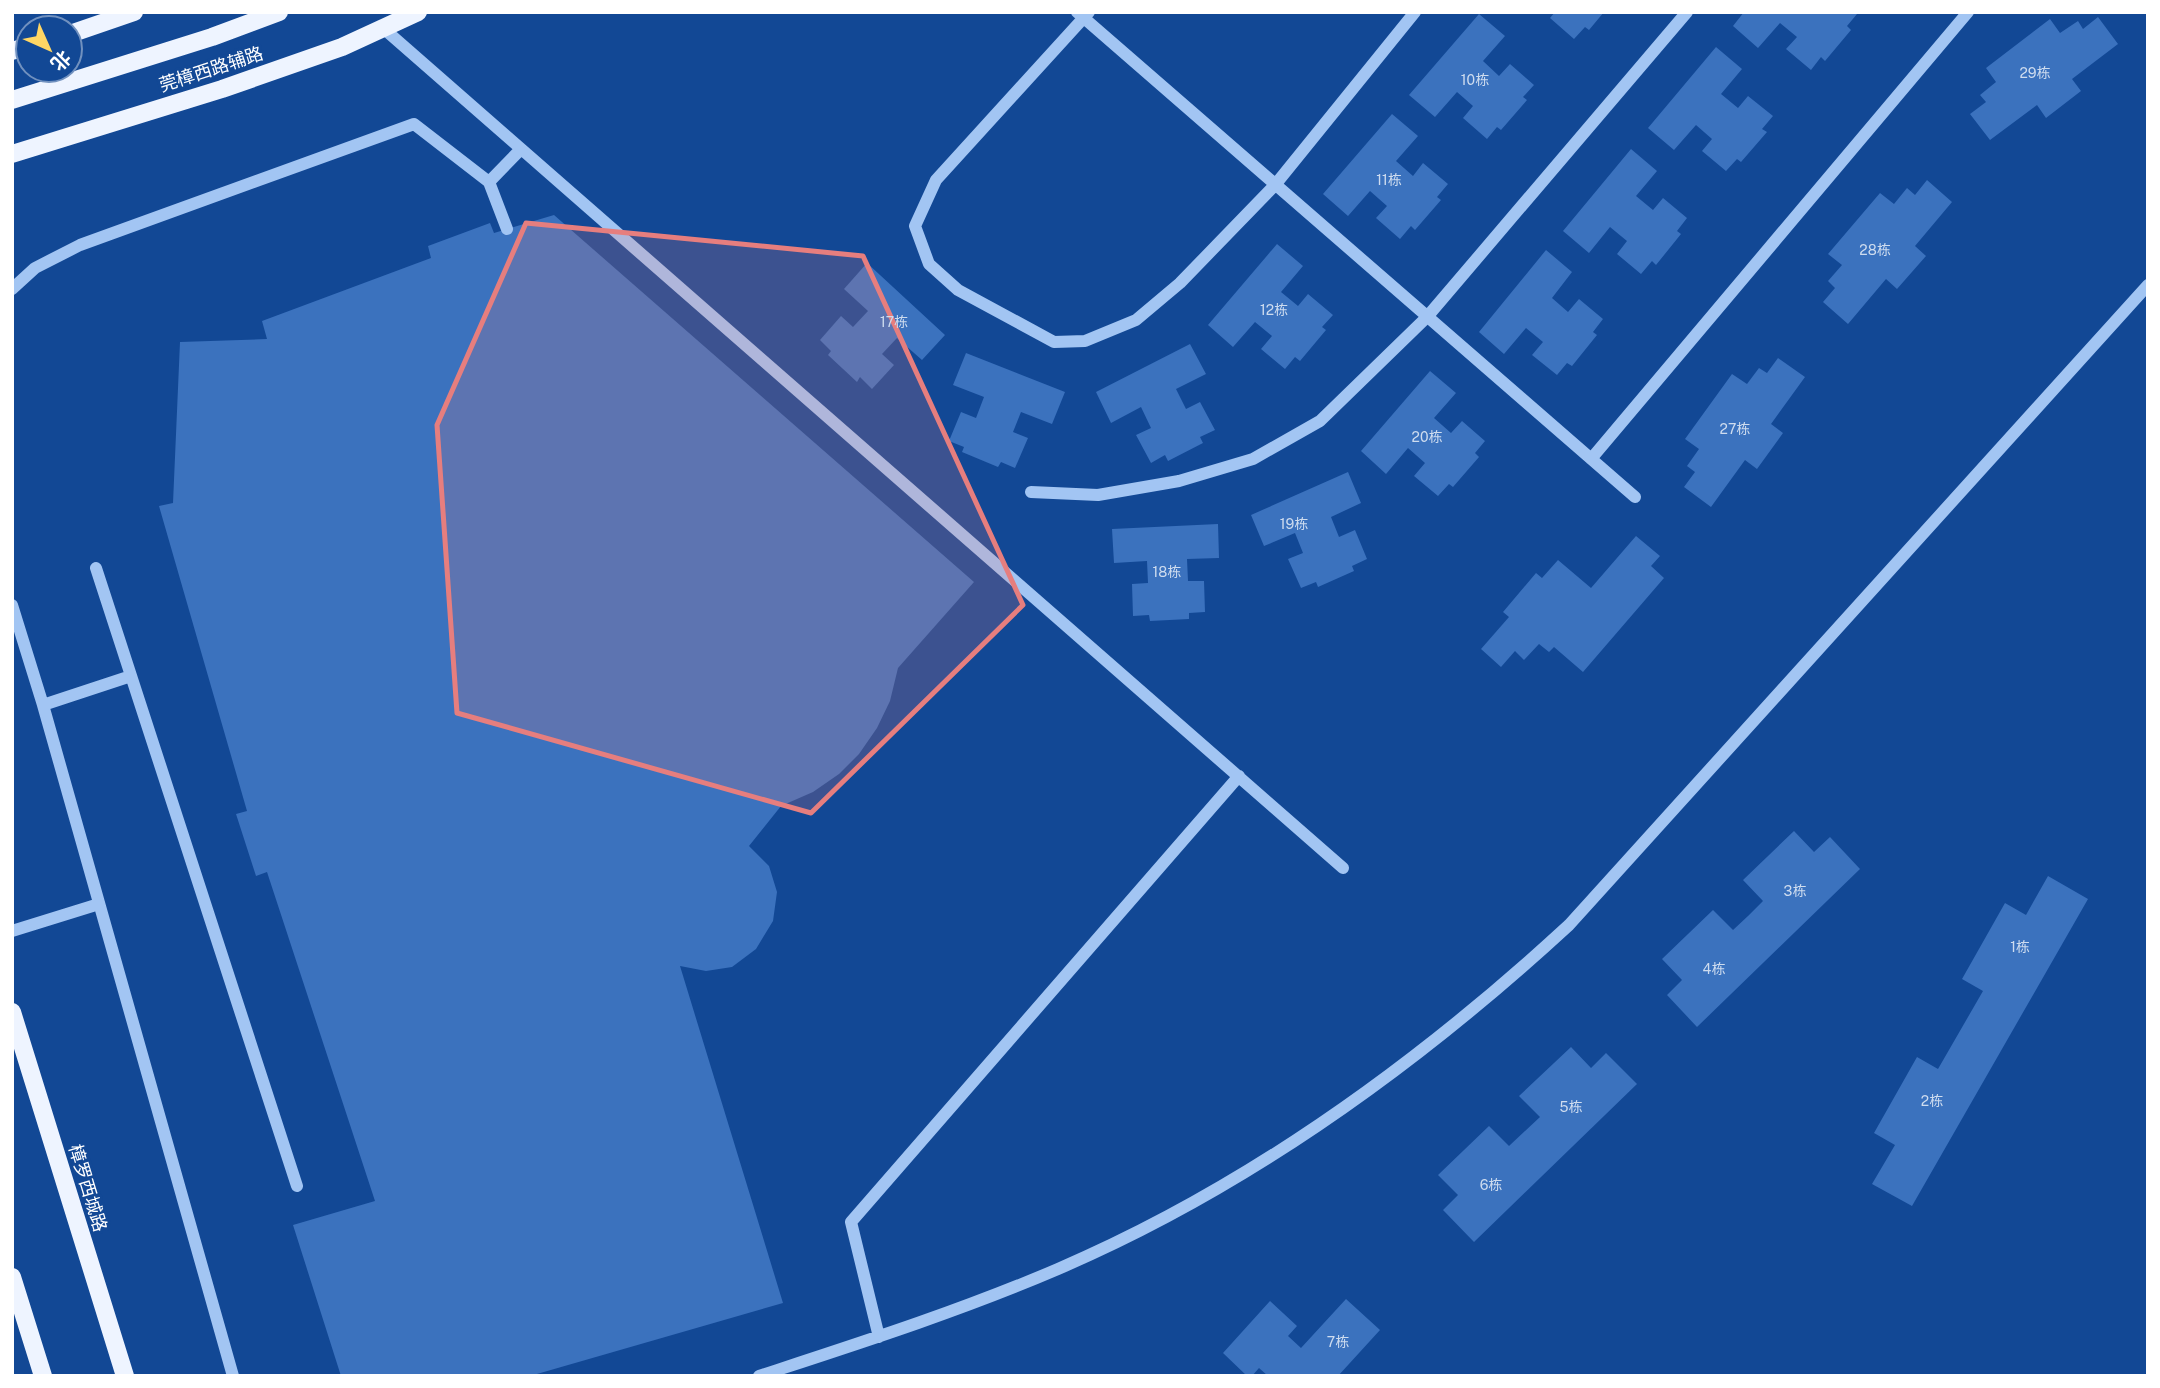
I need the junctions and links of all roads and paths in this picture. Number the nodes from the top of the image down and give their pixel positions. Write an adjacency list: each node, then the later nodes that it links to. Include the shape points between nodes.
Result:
1 (134, 12): 9 (main road)
2 (279, 12): 10 (main road)
3 (418, 12): 8 (main road, 莞樟西路辅路)
4 (1415, 12): 14 (street)
5 (1687, 12): 18 (street)
6 (1968, 12): 19 (street)
7 (1083, 14): 14 (street); 14 (street, via 936,180 915,226 929,264 958,290 1054,342 1085,341 1136,320 1180,283)
8 (383, 28): 11 (street); 12 (main road, 莞樟西路辅路, via 222,89)
9 (84, 29)
10 (12, 100)
11 (521, 149): 13 (street); 26 (street)
12 (12, 153)
13 (489, 182): 15 (street); 17 (street, via 414,124 80,245 36,268)
14 (1275, 185): 18 (street)
15 (507, 229)
16 (2148, 285): 33 (street, via 1569,925 1443,1036 1305,1135 1148,1226 971,1306)
17 (12, 289)
18 (1427, 317): 19 (street); 20 (street, via 1320,421 1254,459 1179,481 1098,495)
19 (1591, 459): 21 (street)
20 (1031, 492)
21 (1634, 497)
22 (96, 568): 24 (street)
23 (12, 605): 25 (street)
24 (131, 676): 25 (street); 31 (street)
25 (43, 705): 28 (street)
26 (1239, 776): 27 (street); 33 (street, via 850,1222)
27 (1343, 868)
28 (99, 904): 29 (street); 36 (street)
29 (12, 931)
30 (12, 1012): 35 (main road, 樟罗西城路)
31 (297, 1186)
32 (12, 1277): 34 (main road)
33 (879, 1337): 37 (street)
34 (43, 1376)
35 (125, 1376)
36 (233, 1376)
37 (759, 1376)

